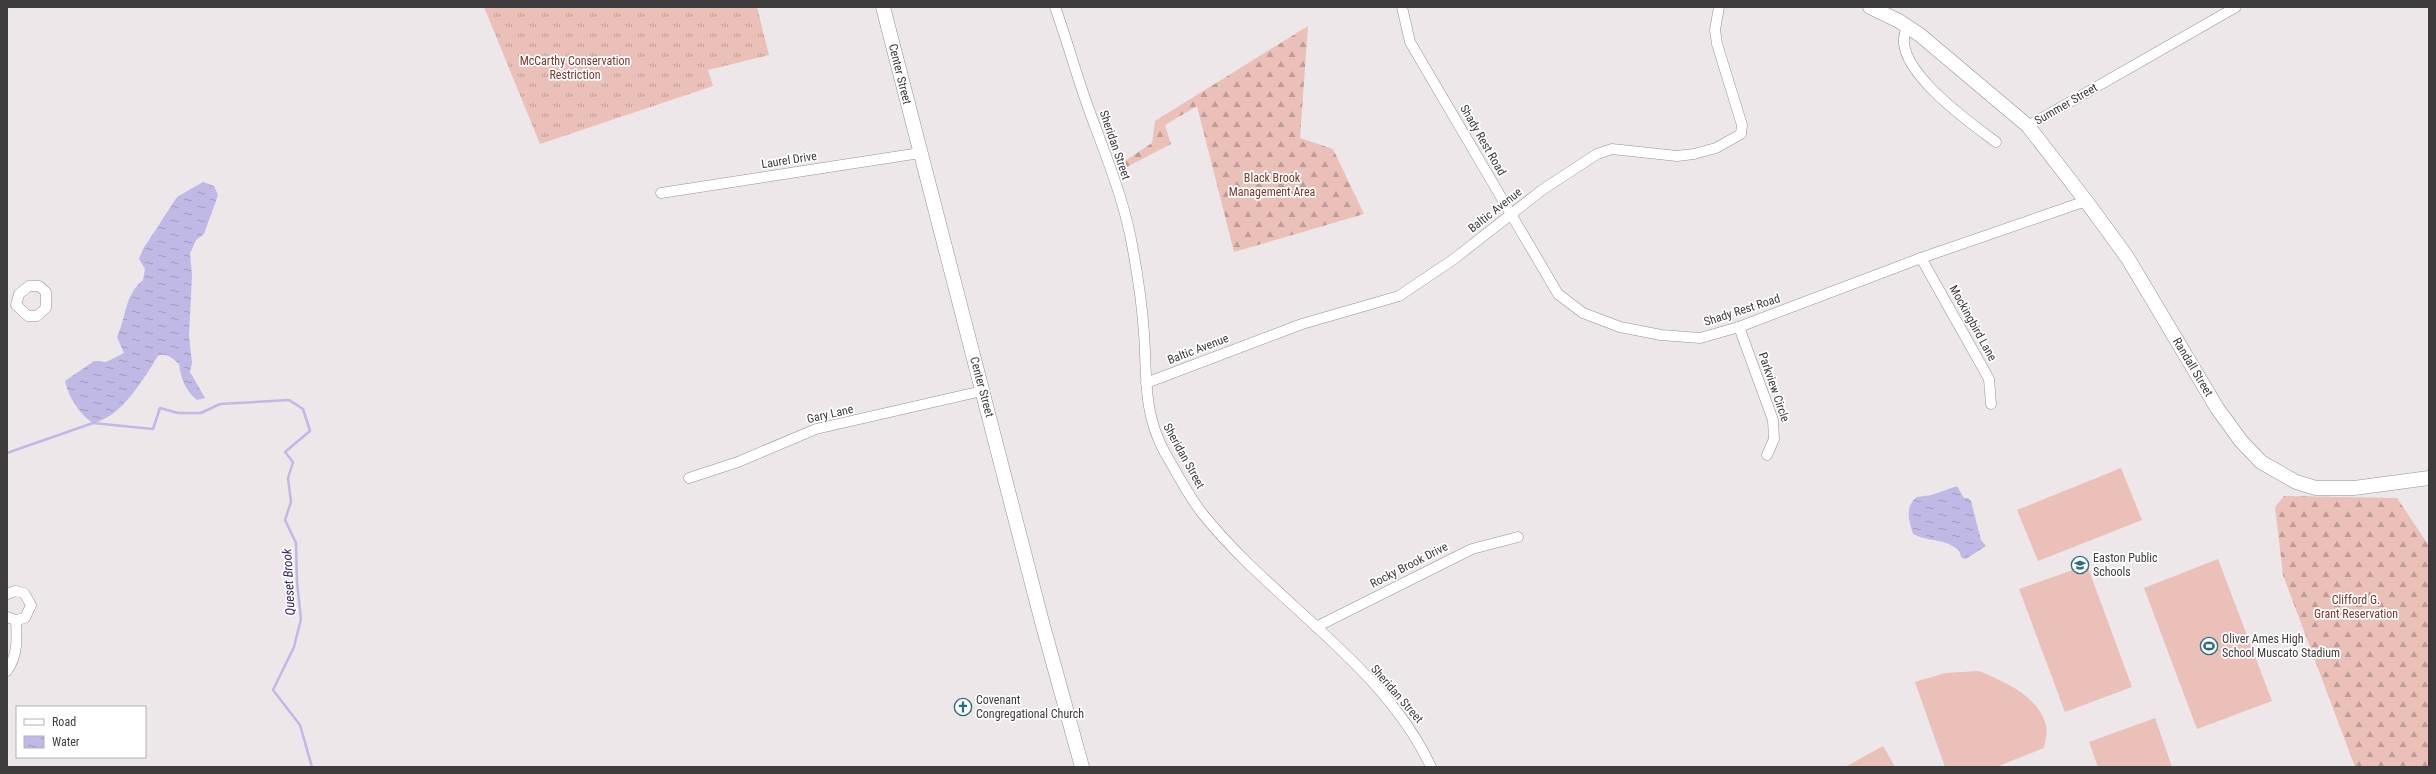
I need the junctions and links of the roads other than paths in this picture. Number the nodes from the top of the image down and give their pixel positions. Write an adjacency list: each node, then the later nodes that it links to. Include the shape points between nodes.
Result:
1 (883, 7): 11 (main road, Center Street)
2 (1055, 7): 17 (street, Sheridan Street, via 1127,220 1143,325)
3 (1402, 7): 14 (street, Shady Rest Road, via 1410,42)
4 (1719, 7): 14 (street, Baltic Avenue, via 1715,30 1717,44 1738,108 1742,125 1741,134 1716,148 1677,156 1612,149 1597,154)
5 (1870, 7): 8 (main road, Summer Street)
6 (2236, 7): 7 (street, Summer Street)
7 (2219, 11): 9 (street, Summer Street)
8 (1908, 27): 9 (main road, Summer Street); 10 (street, via 1904,33 1904,42 1911,63 1950,107)
9 (2028, 126): 13 (main road, Randall Street)
10 (1996, 142)
11 (920, 153): 12 (street, Laurel Drive); 18 (main road, Center Street)
12 (661, 193)
13 (2086, 201): 15 (street, Shady Rest Road); 22 (main road, Randall Street, via 2127,257 2217,408 2241,441 2261,462 2296,482 2316,488 2354,488)
14 (1511, 213): 16 (street, Shady Rest Road, via 1558,294 1583,313 1620,327 1661,335 1700,338); 17 (street, Baltic Avenue, via 1454,259 1399,296 1302,324)
15 (1921, 258): 16 (street, Shady Rest Road); 19 (street, Mockingbird Lane, via 1989,378)
16 (1739, 327): 20 (street, Parkview Circle, via 1773,420 1774,439)
17 (1146, 383): 26 (street, Sheridan Street, via 1154,430 1202,512)
18 (982, 391): 21 (street, Gary Lane, via 816,430 738,462); 28 (main road, Center Street)
19 (1991, 404)
20 (1767, 455)
21 (689, 478)
22 (2429, 478)
23 (1518, 537): 26 (street, Rocky Brook Drive, via 1466,552)
24 (7, 594): 25 (street, via 20,591 30,601 28,614)
25 (11, 619): 27 (street, via 18,645 14,662)
26 (1316, 627): 29 (street, Sheridan Street, via 1396,710 1414,733)
27 (7, 671)
28 (1082, 767)
29 (1431, 767)

